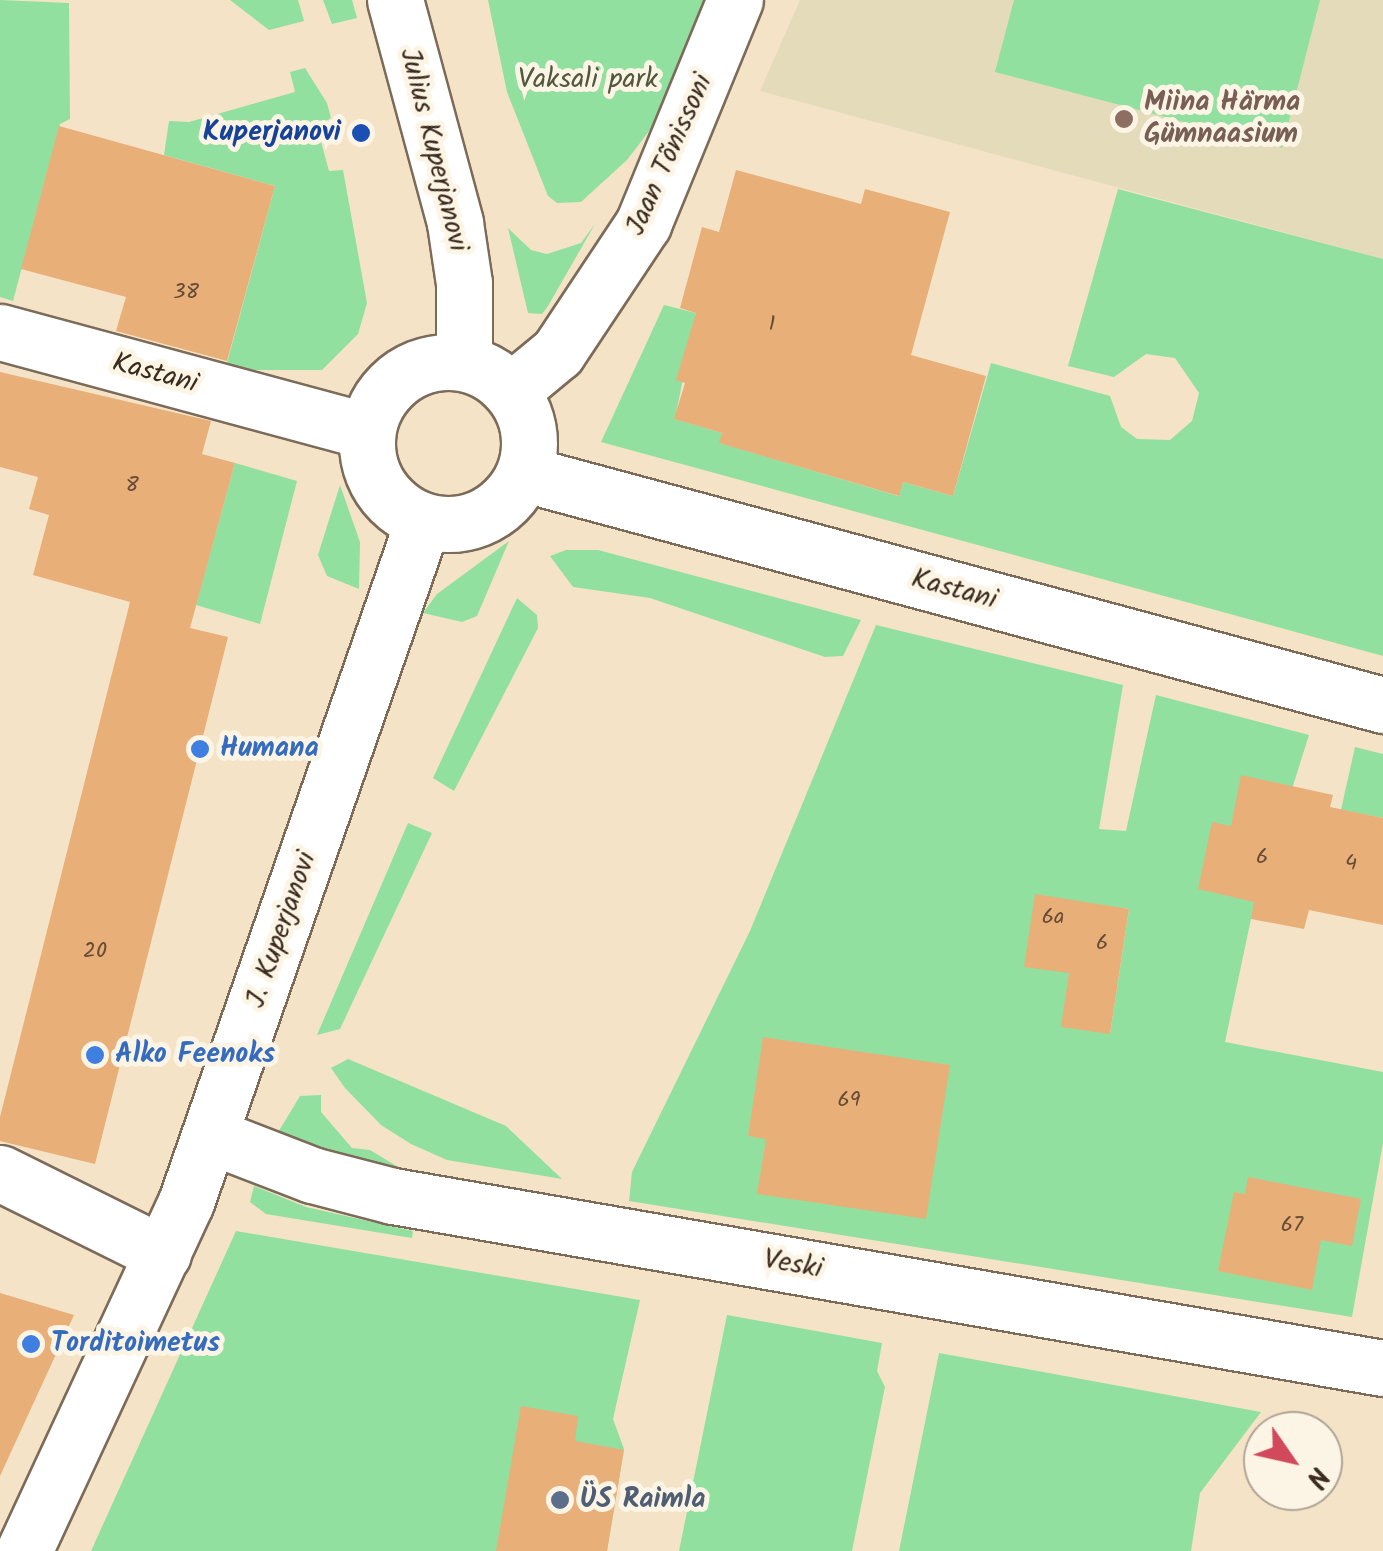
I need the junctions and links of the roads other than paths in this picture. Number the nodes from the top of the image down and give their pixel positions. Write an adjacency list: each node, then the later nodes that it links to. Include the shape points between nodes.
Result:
1 (395, 0): 4 (street, Julius Kuperjanovi, via 455,223 464,283)
2 (735, 0): 5 (street, Jaan Tõnissoni, via 643,224 558,352)
3 (0, 332): 6 (street, Kastani)
4 (464, 361): 5 (street); 6 (street, via 411,369 373,408)
5 (512, 391): 7 (street, via 530,437)
6 (367, 431): 8 (street, via 378,484 398,508)
7 (525, 474): 8 (street, via 508,499 476,520); 9 (street, Kastani)
8 (424, 521): 10 (street, J. Kuperjanovi)
9 (1383, 705)
10 (211, 1136): 12 (street, J. Kuperjanovi); 13 (street, Veski, via 312,1175 393,1196)
11 (0, 1173): 12 (street)
12 (163, 1254): 14 (street, J. Kuperjanovi)
13 (1383, 1368)
14 (24, 1551)

